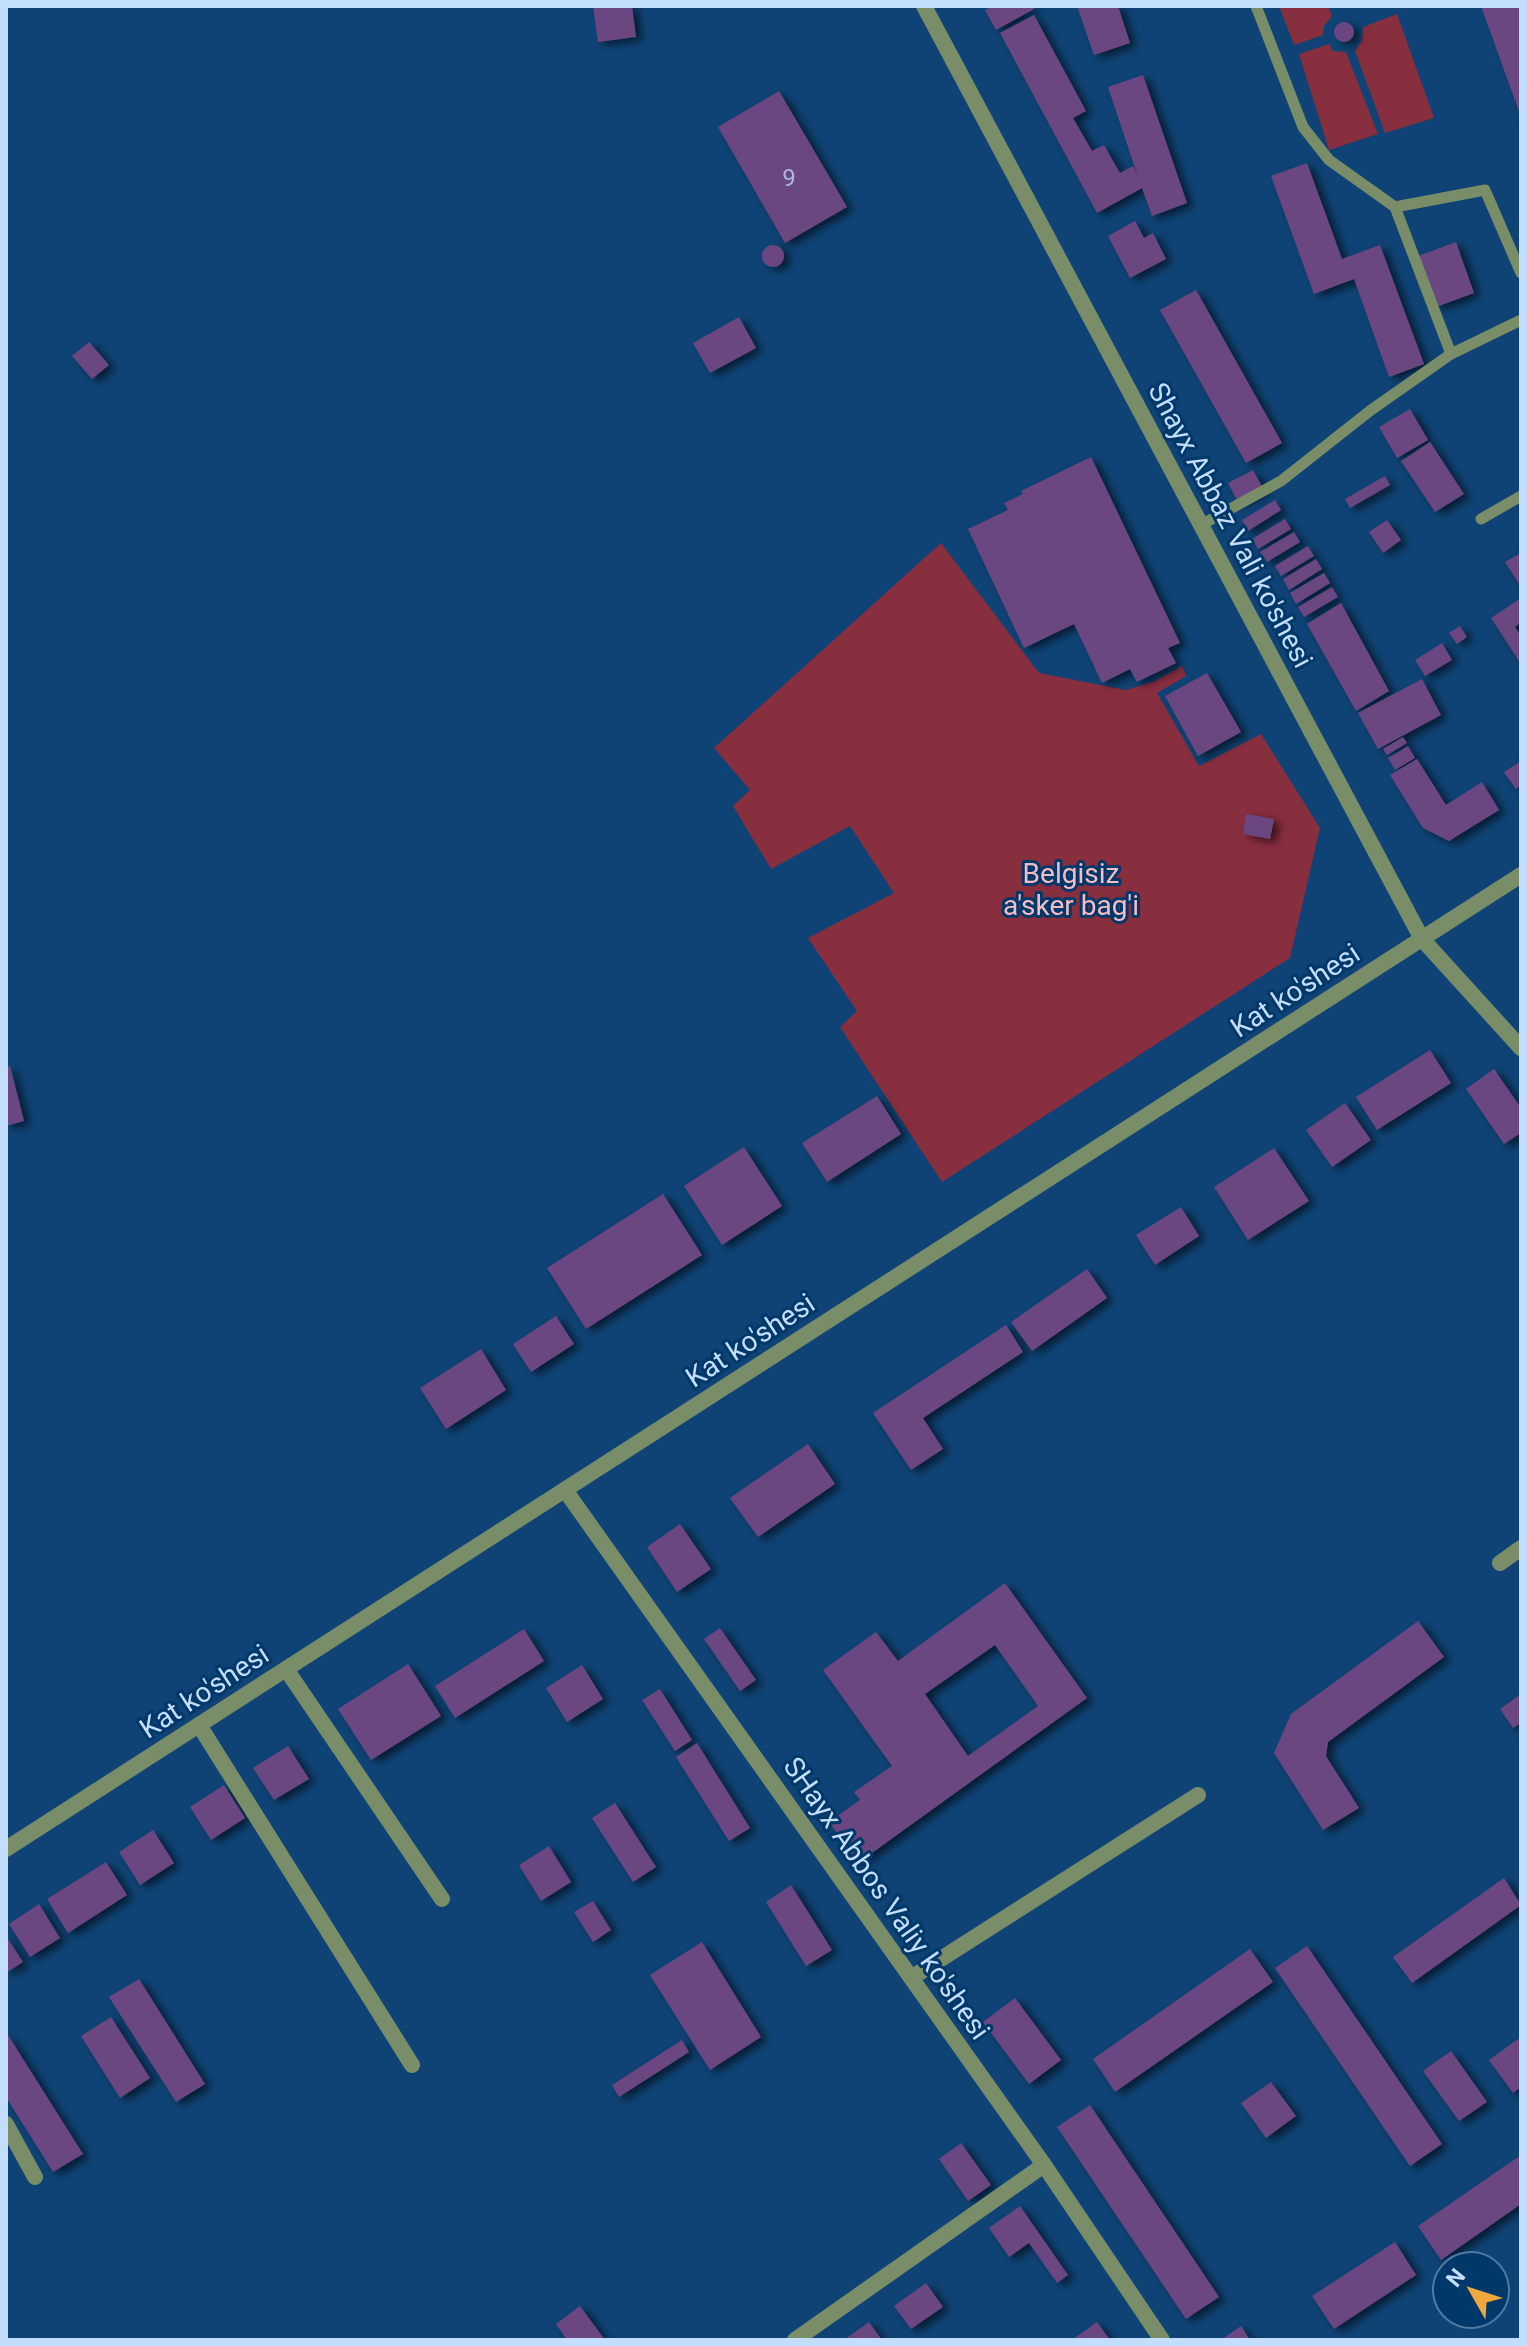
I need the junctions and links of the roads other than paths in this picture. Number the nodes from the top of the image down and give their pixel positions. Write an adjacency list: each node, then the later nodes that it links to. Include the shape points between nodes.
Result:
1 (924, 6): 9 (street, Shayx Abbaz Vali ko'shesi)
2 (1256, 6): 3 (lane, via 1303,127 1329,160)
3 (1395, 207): 4 (lane, via 1485,190); 6 (lane)
4 (1521, 273)
5 (1521, 320): 6 (lane)
6 (1451, 354): 9 (lane, via 1281,481)
7 (1521, 496): 8 (lane)
8 (1481, 519)
9 (1201, 525): 11 (street, Shayx Abbaz Vali ko'shesi)
10 (1521, 875): 11 (street, Kat ko'shesi)
11 (1422, 939): 12 (street, Shayx Abbaz Vali ko'shesi); 13 (street, Kat ko'shesi)
12 (1521, 1048)
13 (565, 1490): 16 (street, Kat ko'shesi); 21 (street, SHayx Abbos Valiy ko'shesi)
14 (1521, 1548): 15 (street)
15 (1500, 1563)
16 (286, 1669): 17 (street, Kat ko'shesi); 20 (street)
17 (199, 1725): 19 (street, Kat ko'shesi); 22 (street)
18 (1198, 1795): 21 (street)
19 (6, 1849)
20 (442, 1899)
21 (911, 1978): 24 (street, SHayx Abbos Valiy ko'shesi)
22 (412, 2065)
23 (6, 2124): 25 (street)
24 (1044, 2165): 26 (street); 27 (street, SHayx Abbos Valiy ko'shesi)
25 (35, 2177)
26 (795, 2340)
27 (1162, 2340)

